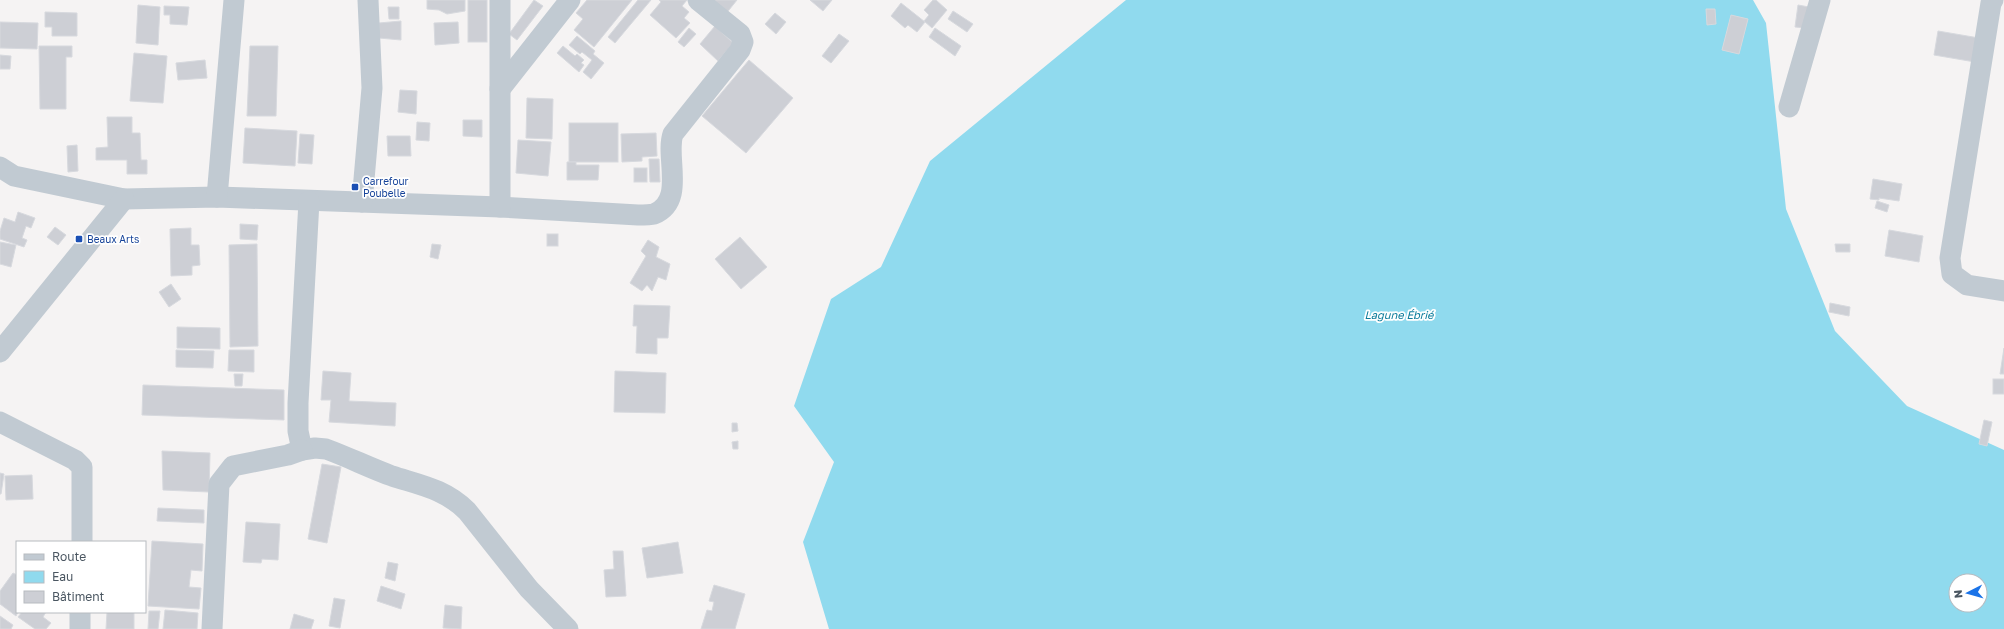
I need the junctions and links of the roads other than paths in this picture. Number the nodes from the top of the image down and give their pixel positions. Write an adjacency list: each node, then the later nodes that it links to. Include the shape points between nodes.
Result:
1 (234, 0): 11 (street)
2 (368, 0): 14 (street, via 372,88)
3 (500, 0): 8 (street)
4 (570, 0): 8 (street)
5 (698, 0): 15 (street, via 740,34 743,42 740,50 673,134 670,142 671,195 663,206 654,214 638,215)
6 (1820, 0): 9 (street)
7 (1994, 4): 16 (street, via 1950,258 1952,274 1967,285)
8 (500, 89): 15 (street)
9 (1789, 107)
10 (0, 167): 12 (street, via 14,176)
11 (217, 197): 12 (street); 13 (street)
12 (124, 199): 17 (street)
13 (309, 201): 14 (street); 19 (street, via 298,403 298,431)
14 (362, 202): 15 (street)
15 (500, 207)
16 (2004, 291)
17 (0, 352)
18 (0, 422): 20 (street, via 75,460 82,467)
19 (302, 450): 23 (street, via 233,466 219,484); 24 (street, via 326,450 456,500 529,589)
20 (82, 541)
21 (80, 613): 22 (street)
22 (80, 629)
23 (212, 629)
24 (568, 629)

